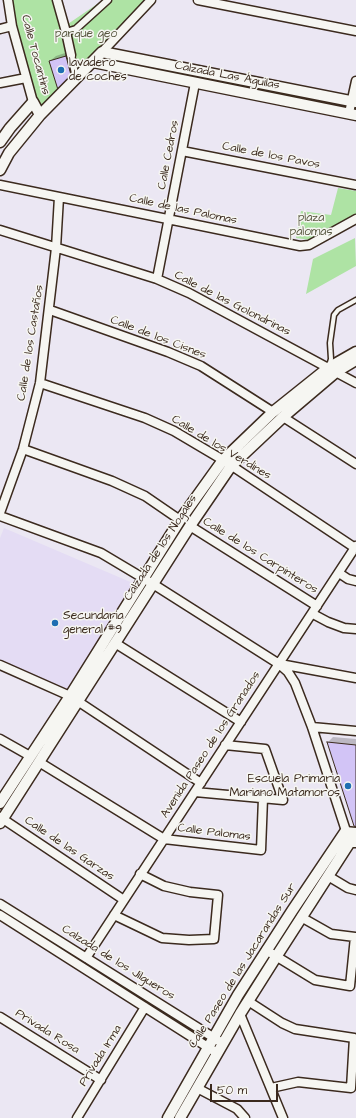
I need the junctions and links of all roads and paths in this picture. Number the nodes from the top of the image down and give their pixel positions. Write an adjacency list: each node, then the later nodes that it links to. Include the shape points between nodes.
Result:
1 (8, 0): 6 (street, Calle Tocantins)
2 (56, 0): 8 (street)
3 (108, 0): 8 (street, via 76,29)
4 (151, 0): 10 (street)
5 (198, 0): 9 (street)
6 (12, 26): 7 (street); 13 (street, Calle Tocantins)
7 (0, 28)
8 (66, 32): 11 (street)
9 (356, 32)
10 (102, 52): 12 (street); 18 (street, Calzada Las Águilas)
11 (70, 55): 14 (street)
12 (93, 62): 14 (street); 16 (street, Calzada Las Águilas)
13 (26, 78): 17 (street); 19 (street, Calle Tocantins)
14 (76, 78): 21 (street)
15 (356, 80): 18 (street)
16 (195, 83): 20 (street, Calzada Las Águilas); 23 (street, Calle Cedros)
17 (0, 84)
18 (354, 101): 20 (street)
19 (33, 102): 21 (street, Calle Tocantins); 22 (street)
20 (353, 114)
21 (40, 115): 24 (street, via 9,153)
22 (0, 142)
23 (182, 151): 26 (street, Calle de los Pavos); 29 (street, Calle Cedros)
24 (0, 170)
25 (0, 185): 27 (street, Calle de las Palomas)
26 (356, 185)
27 (59, 196): 29 (street, Calle de las Palomas); 31 (street, Calle de los Castaños)
28 (356, 219): 29 (street, Calle de las Palomas, via 303,246)
29 (168, 220): 32 (street, Calle Cedros)
30 (0, 230): 31 (street, Calle de las Golondrinas)
31 (56, 248): 32 (street, Calle de las Golondrinas); 34 (street, Calle de los Castaños)
32 (156, 279): 37 (street, Calle de las Golondrinas, via 189,293)
33 (356, 300): 37 (lane, via 334,315 330,343)
34 (50, 310): 38 (street, Calle de los Castaños); 40 (street, Calle de los Cisnes, via 201,366)
35 (356, 352): 37 (street, Calzada de los Nogales)
36 (356, 360): 37 (street, Calzada de los Nogales)
37 (332, 370): 39 (street, Calle de las Golondrinas); 40 (street, Calzada de los Nogales); 41 (street, Calzada de los Nogales)
38 (40, 383): 42 (street, Calle de los Castaños); 43 (street, Calle de los Verdines, via 145,418 174,431)
39 (356, 383)
40 (273, 412): 43 (street, Calzada de los Nogales)
41 (283, 417): 43 (street, Calzada de los Nogales); 44 (street)
42 (23, 450): 45 (street, Calle de los Castaños); 47 (street, via 125,487 145,496)
43 (227, 463): 47 (street, Calzada de los Nogales); 48 (street, Calzada de los Nogales); 49 (street, Calle de los Verdines)
44 (356, 464)
45 (0, 513)
46 (0, 516): 51 (street, via 101,553)
47 (180, 520): 51 (street, Calzada de los Nogales)
48 (190, 526): 53 (street, Calzada de los Nogales); 54 (street, Calle de los Carpinteros)
49 (355, 547): 50 (street, Avenida Paseo de los Granados)
50 (338, 573): 52 (street); 54 (street, Avenida Paseo de los Granados)
51 (144, 578): 53 (street); 61 (street, Calzada de los Nogales)
52 (356, 581)
53 (153, 584): 57 (street, Calzada de los Nogales); 58 (street)
54 (317, 606): 55 (street, Avenida Paseo de los Granados)
55 (313, 614): 56 (street, via 344,628); 58 (street, Avenida Paseo de los Granados)
56 (356, 630)
57 (115, 643): 61 (street, Calzada de los Nogales); 62 (street)
58 (279, 664): 60 (street); 62 (street, Avenida Paseo de los Granados); 63 (street, via 295,683)
59 (0, 665): 61 (street)
60 (356, 678)
61 (73, 699): 67 (street, Calzada de los Nogales); 68 (street, Calzada de los Nogales); 69 (street)
62 (241, 722): 66 (street, Avenida Paseo de los Granados)
63 (312, 727): 64 (street); 74 (street)
64 (356, 731)
65 (0, 739): 67 (street)
66 (226, 746): 69 (street, Avenida Paseo de los Granados); 71 (street, via 265,749 282,800)
67 (30, 756): 72 (street, Calzada de los Nogales)
68 (39, 762): 73 (street, Calzada de los Nogales); 76 (street)
69 (201, 783): 70 (street, Avenida Paseo de los Granados)
70 (195, 792): 71 (street); 76 (street, Avenida Paseo de los Granados)
71 (263, 798): 76 (street, Calle Palomas, via 261,850)
72 (0, 804)
73 (1, 820): 81 (street, Calle de las Garzas)
74 (345, 832): 75 (street); 77 (street); 86 (street, Calle Paseo de las Jacarandas Sur)
75 (356, 833)
76 (164, 838): 78 (street, Avenida Paseo de los Granados)
77 (353, 842): 79 (street, Calle Paseo de las Jacarandas Sur)
78 (140, 874): 81 (street, Avenida Paseo de los Granados); 84 (street, via 164,886 218,895 214,939 162,938)
79 (328, 876): 80 (street); 85 (street, Calle Paseo de las Jacarandas Sur)
80 (356, 890)
81 (124, 900): 84 (street, Avenida Paseo de los Granados)
82 (0, 904): 88 (street, Calzada de los Jilgueros)
83 (0, 915): 90 (street, Calzada de los Jilgueros)
84 (114, 915): 88 (street, Avenida Paseo de los Granados)
85 (301, 917): 87 (street, Calle Paseo de las Jacarandas Sur); 87 (street, via 331,934 355,937 350,986 315,980)
86 (266, 950): 87 (street); 93 (street, Calle Paseo de las Jacarandas Sur)
87 (276, 957): 89 (street, Calle Paseo de las Jacarandas Sur)
88 (86, 958): 93 (street, Calzada de los Jilgueros)
89 (248, 1001): 91 (street, Calle Paseo de las Jacarandas Sur); 99 (street, via 294,1029 354,1038 351,1088 298,1082)
90 (145, 1007): 95 (street, Calzada de los Jilgueros); 97 (street, Privada Irma)
91 (240, 1014): 94 (street, Calle Paseo de las Jacarandas Sur); 99 (street)
92 (0, 1017): 97 (street, Privada Rosa)
93 (213, 1037): 94 (street, Calzada de los Jilgueros); 95 (street, Calle Paseo de las Jacarandas Sur)
94 (223, 1044): 96 (street, Calle Paseo de las Jacarandas Sur)
95 (208, 1046): 96 (street, Calzada de los Jilgueros); 101 (street, Calle Paseo de las Jacarandas Sur)
96 (217, 1053): 98 (street, Calle Paseo de las Jacarandas Sur)
97 (101, 1080): 100 (street, Privada Irma)
98 (197, 1088): 102 (street, Calle Paseo de las Jacarandas Sur); 103 (street, via 237,1109)
99 (271, 1088): 104 (street)
100 (77, 1118)
101 (168, 1118)
102 (180, 1118)
103 (245, 1118)
104 (283, 1118)

